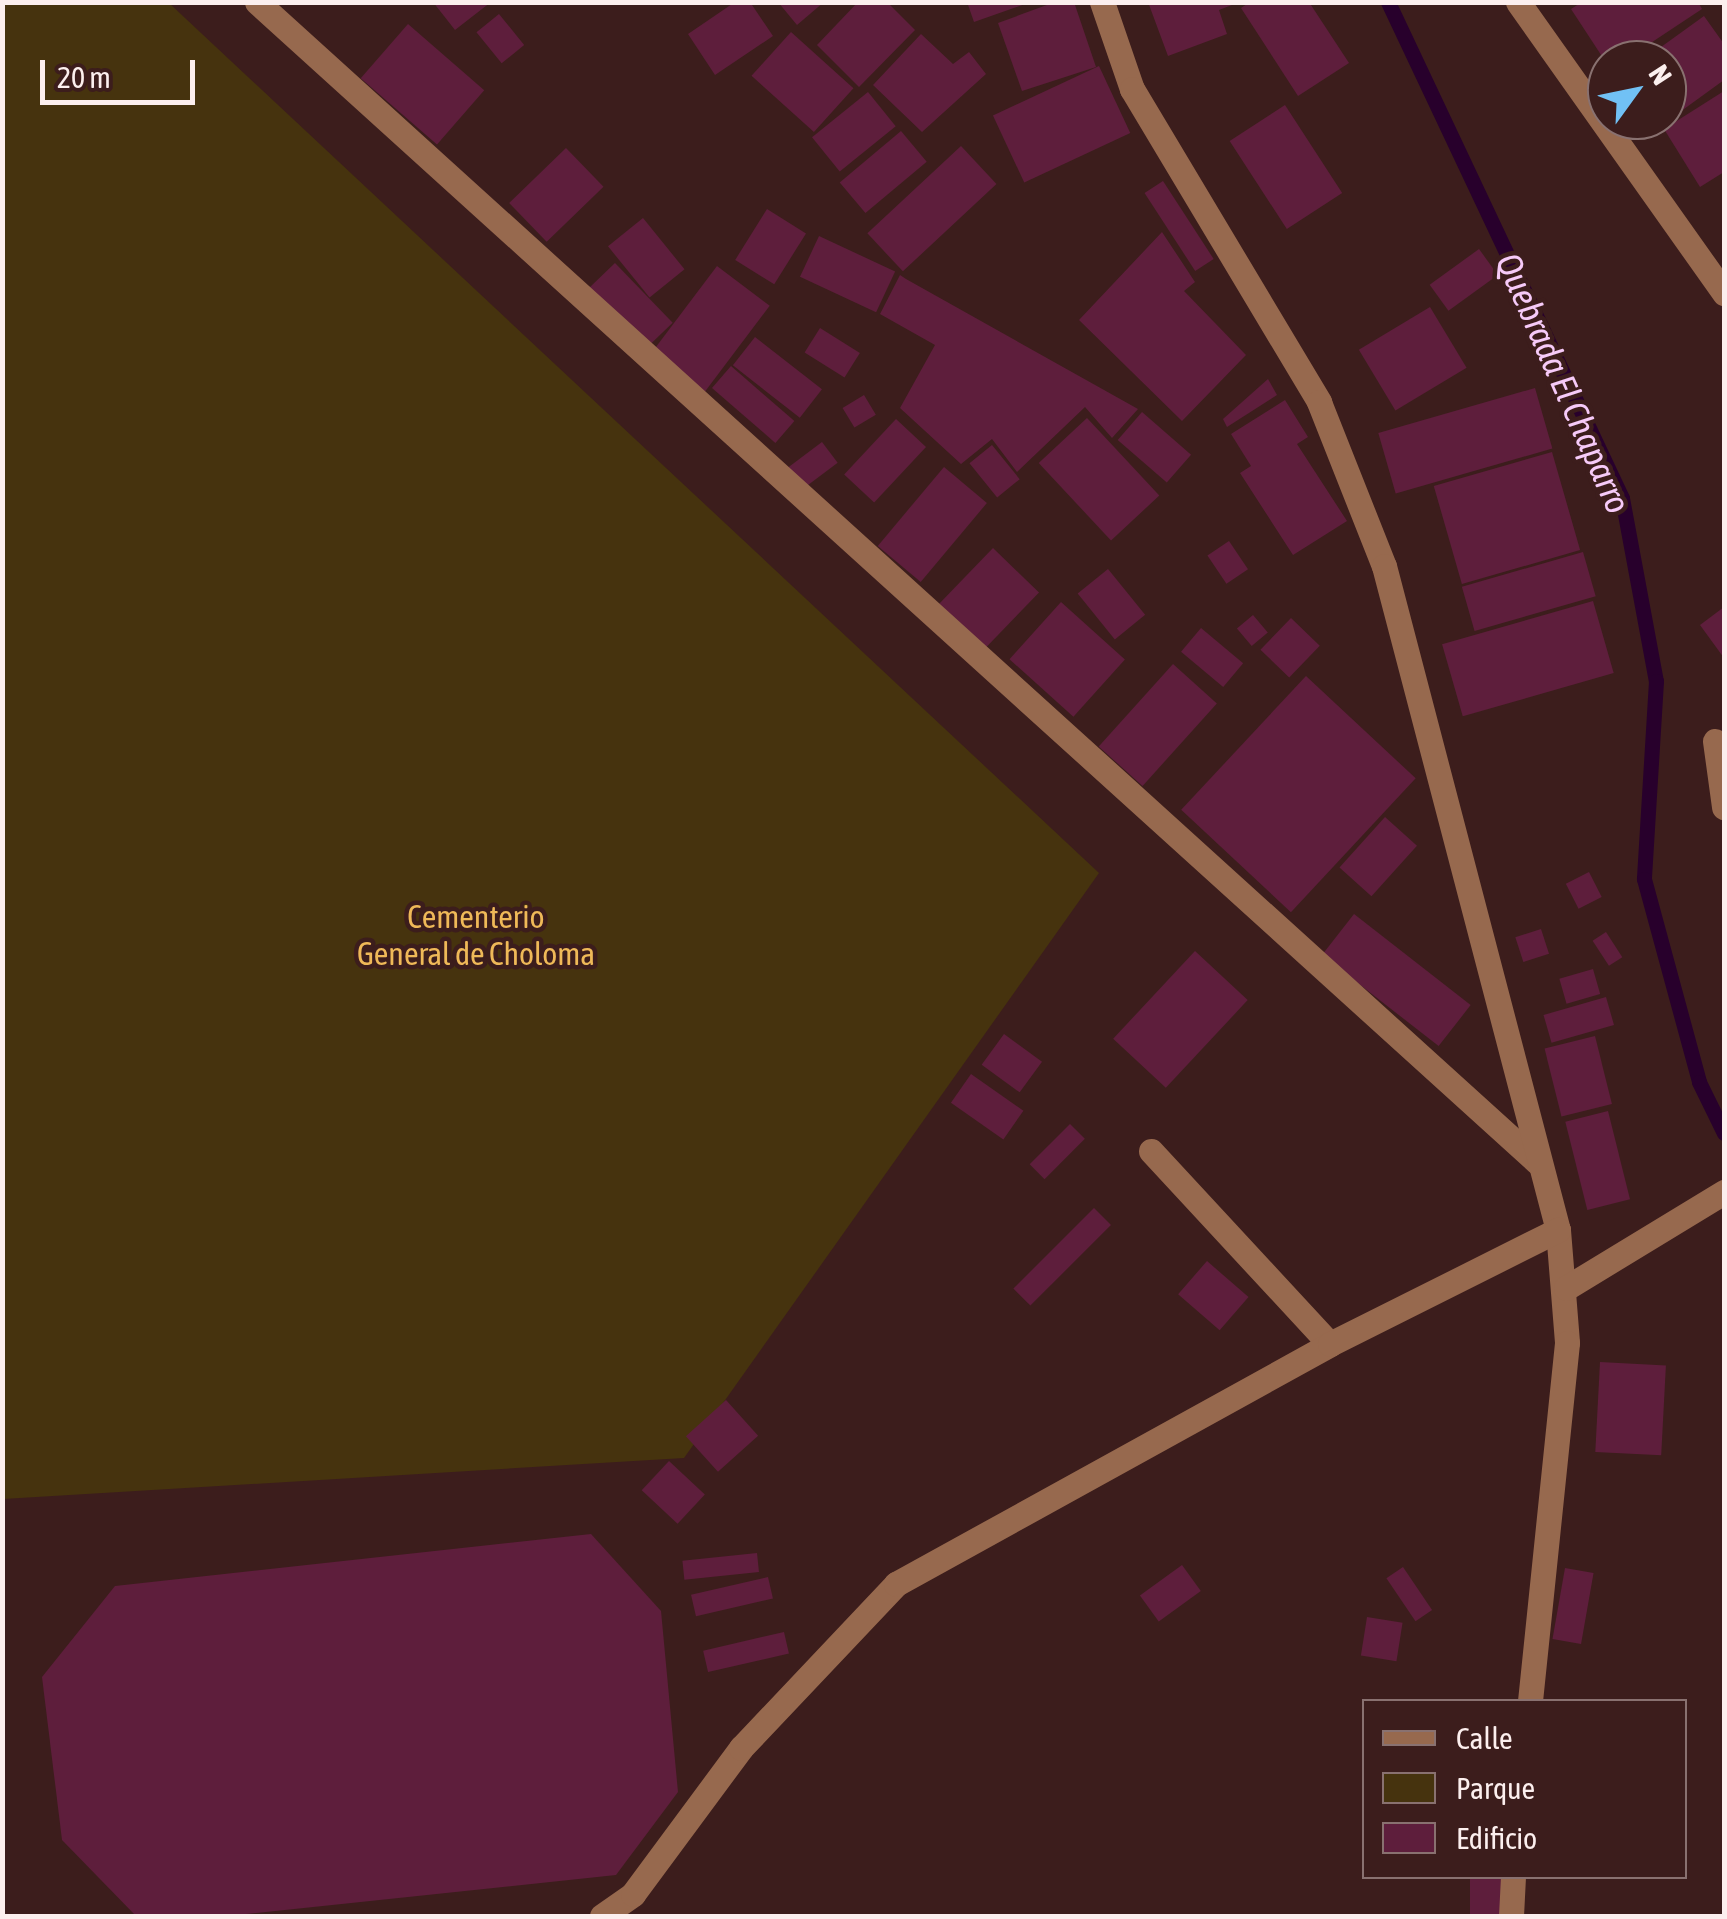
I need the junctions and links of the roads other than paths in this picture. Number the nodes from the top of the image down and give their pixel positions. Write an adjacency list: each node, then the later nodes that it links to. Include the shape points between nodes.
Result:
1 (257, 2): 8 (street)
2 (1102, 2): 8 (street, via 1132,89 1318,402 1384,566)
3 (1518, 2): 4 (street)
4 (1724, 293)
5 (1715, 741): 6 (street)
6 (1724, 807)
7 (1151, 1150): 12 (street)
8 (1537, 1162): 10 (street)
9 (1724, 1192): 11 (street)
10 (1558, 1230): 11 (street); 12 (street)
11 (1566, 1288): 13 (street, via 1567,1343)
12 (1330, 1344): 15 (street, via 896,1584 742,1748 633,1894)
13 (1530, 1699)
14 (1513, 1879): 16 (street)
15 (602, 1916)
16 (1511, 1916)

